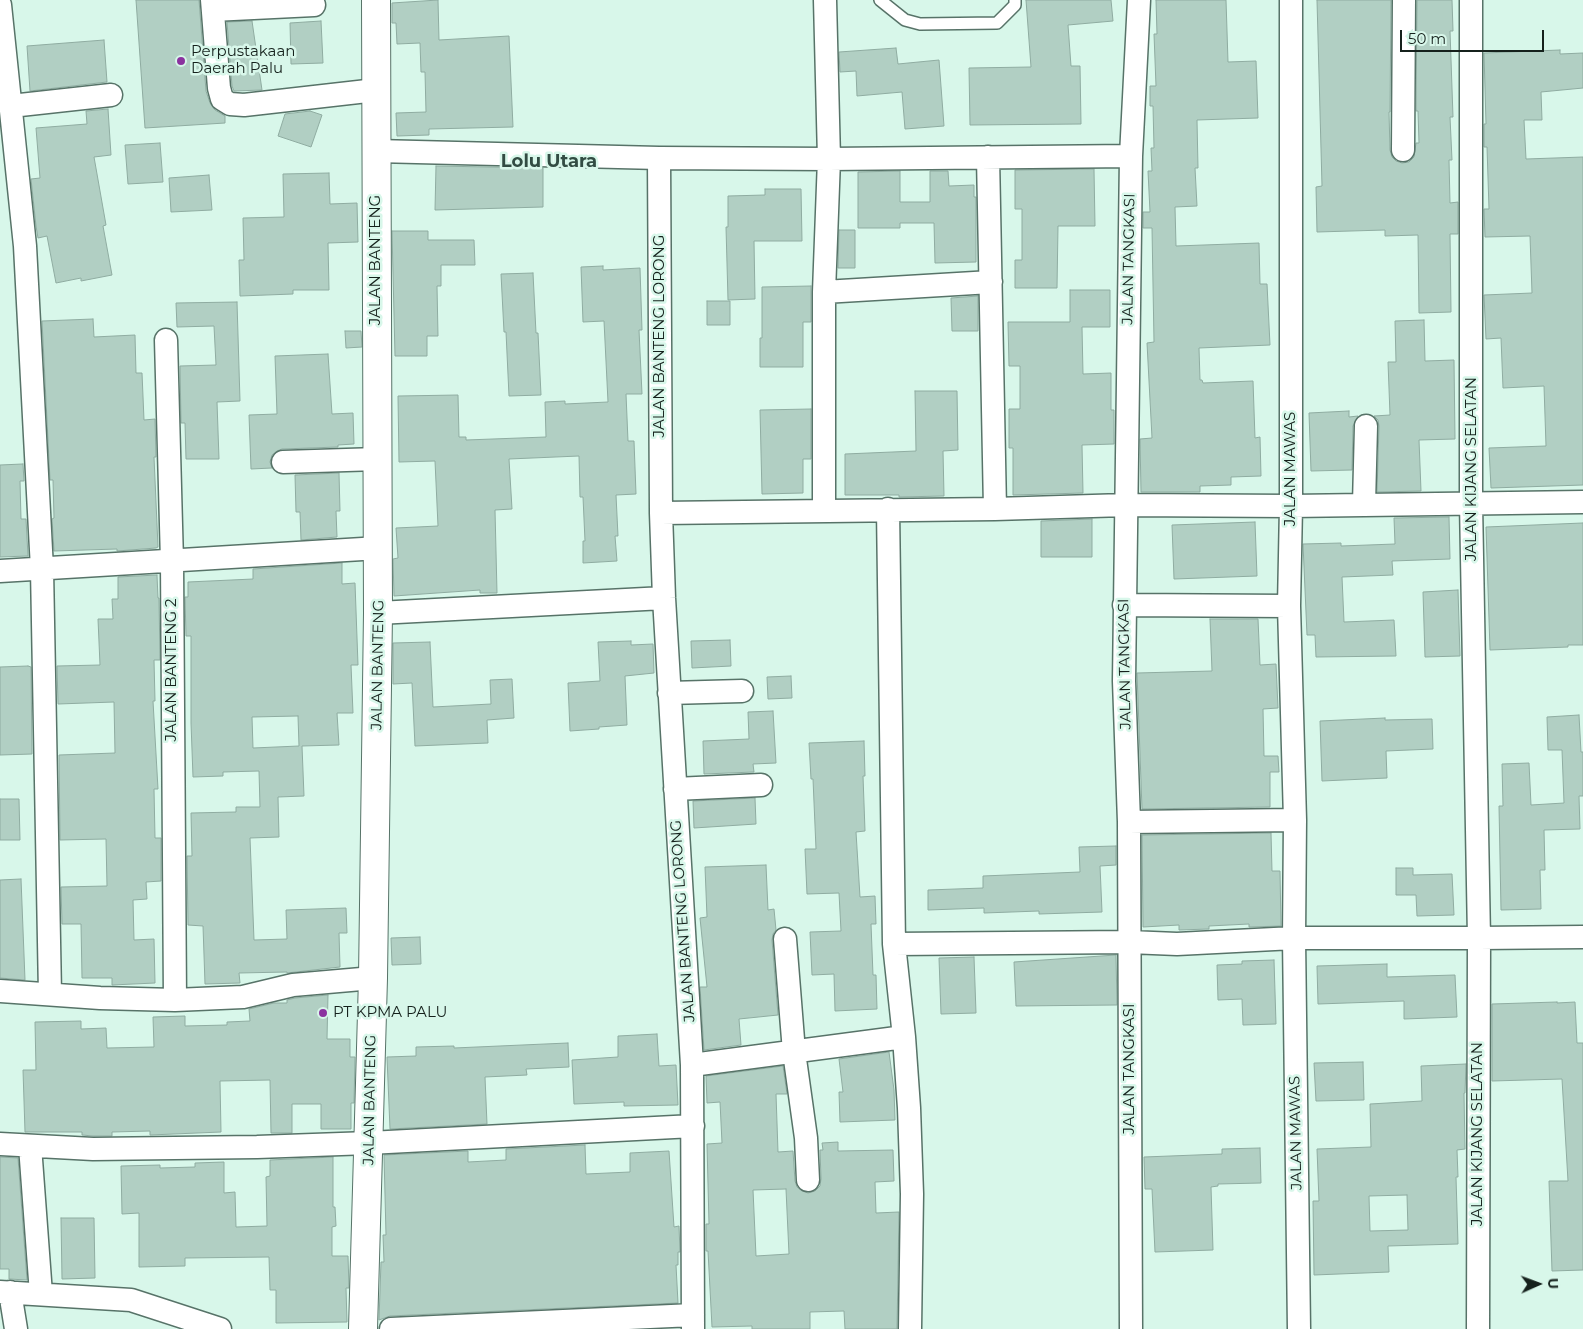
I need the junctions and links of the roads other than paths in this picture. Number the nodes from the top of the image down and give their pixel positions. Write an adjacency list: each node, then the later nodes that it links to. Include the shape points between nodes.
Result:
1 (376, 0): 12 (street, JALAN BANTENG)
2 (825, 0): 20 (street)
3 (880, 0): 4 (lane, via 905,20 920,24 996,23 1015,5)
4 (1015, 0)
5 (1139, 0): 17 (street, JALAN TANGKASI)
6 (1291, 0): 31 (street, JALAN MAWAS)
7 (1404, 0): 15 (street)
8 (1471, 0): 28 (street, JALAN KIJANG SELATAN)
9 (0, 5): 14 (street)
10 (212, 5): 11 (street); 12 (street, via 219,88 222,98 230,104)
11 (314, 5)
12 (376, 90): 16 (street, JALAN BANTENG)
13 (111, 95): 14 (street)
14 (11, 106): 38 (street, via 25,246)
15 (1403, 150)
16 (376, 151): 19 (street); 25 (street, JALAN BANTENG)
17 (1131, 156): 18 (street); 30 (street, JALAN TANGKASI)
18 (988, 157): 20 (street); 21 (street)
19 (659, 158): 20 (street); 35 (street, JALAN BANTENG LORONG)
20 (829, 159): 22 (street)
21 (991, 282): 22 (street); 33 (street)
22 (824, 292): 34 (street)
23 (166, 340): 37 (street, JALAN BANTENG 2)
24 (1366, 426): 29 (street)
25 (378, 459): 26 (street); 36 (street, JALAN BANTENG)
26 (283, 462)
27 (1583, 502): 28 (street)
28 (1472, 503): 29 (street); 52 (street, JALAN KIJANG SELATAN)
29 (1364, 504): 31 (street)
30 (1125, 505): 31 (street); 33 (street); 41 (street, JALAN TANGKASI)
31 (1291, 506): 42 (street, JALAN MAWAS)
32 (888, 509): 33 (street); 34 (street); 55 (street)
33 (995, 509)
34 (824, 511): 35 (street)
35 (661, 513): 40 (street, JALAN BANTENG LORONG)
36 (379, 548): 37 (street); 43 (street, JALAN BANTENG)
37 (172, 562): 38 (street); 59 (street, JALAN BANTENG 2)
38 (42, 569): 39 (street); 58 (street)
39 (0, 571)
40 (664, 598): 43 (street); 45 (street, JALAN BANTENG LORONG)
41 (1124, 605): 42 (street); 49 (street, JALAN TANGKASI)
42 (1289, 606): 48 (street, JALAN MAWAS)
43 (378, 613): 56 (street, JALAN BANTENG)
44 (742, 691): 45 (street)
45 (669, 693): 47 (street, JALAN BANTENG LORONG)
46 (761, 786): 47 (street)
47 (675, 789): 62 (street, JALAN BANTENG LORONG)
48 (1295, 820): 49 (street); 51 (street, JALAN MAWAS)
49 (1129, 822): 54 (street, JALAN TANGKASI)
50 (1583, 937): 52 (street)
51 (1294, 938): 52 (street); 54 (street, via 1177,944); 78 (street, JALAN MAWAS)
52 (1479, 938): 79 (street, JALAN KIJANG SELATAN)
53 (785, 939): 61 (street)
54 (1129, 942): 55 (street); 77 (street, JALAN TANGKASI)
55 (894, 944): 60 (street)
56 (373, 978): 59 (street, via 293,985 243,997); 64 (street, JALAN BANTENG)
57 (0, 991): 58 (street)
58 (50, 994): 59 (street)
59 (175, 1000)
60 (904, 1037): 61 (street); 76 (street, via 912,1194)
61 (794, 1052): 62 (street); 67 (street, via 806,1138)
62 (692, 1065): 63 (street, JALAN BANTENG LORONG)
63 (693, 1126): 64 (street); 71 (street, JALAN BANTENG LORONG)
64 (369, 1143): 66 (street, via 218,1147); 74 (street, JALAN BANTENG)
65 (0, 1144): 66 (street)
66 (30, 1146): 69 (street)
67 (808, 1180)
68 (5, 1292): 69 (street); 72 (street)
69 (41, 1294): 70 (street, via 131,1300)
70 (157, 1319): 73 (street)
71 (693, 1322): 75 (street)
72 (16, 1329)
73 (220, 1329)
74 (363, 1329)
75 (391, 1329)
76 (910, 1329)
77 (1131, 1329)
78 (1299, 1329)
79 (1478, 1329)

